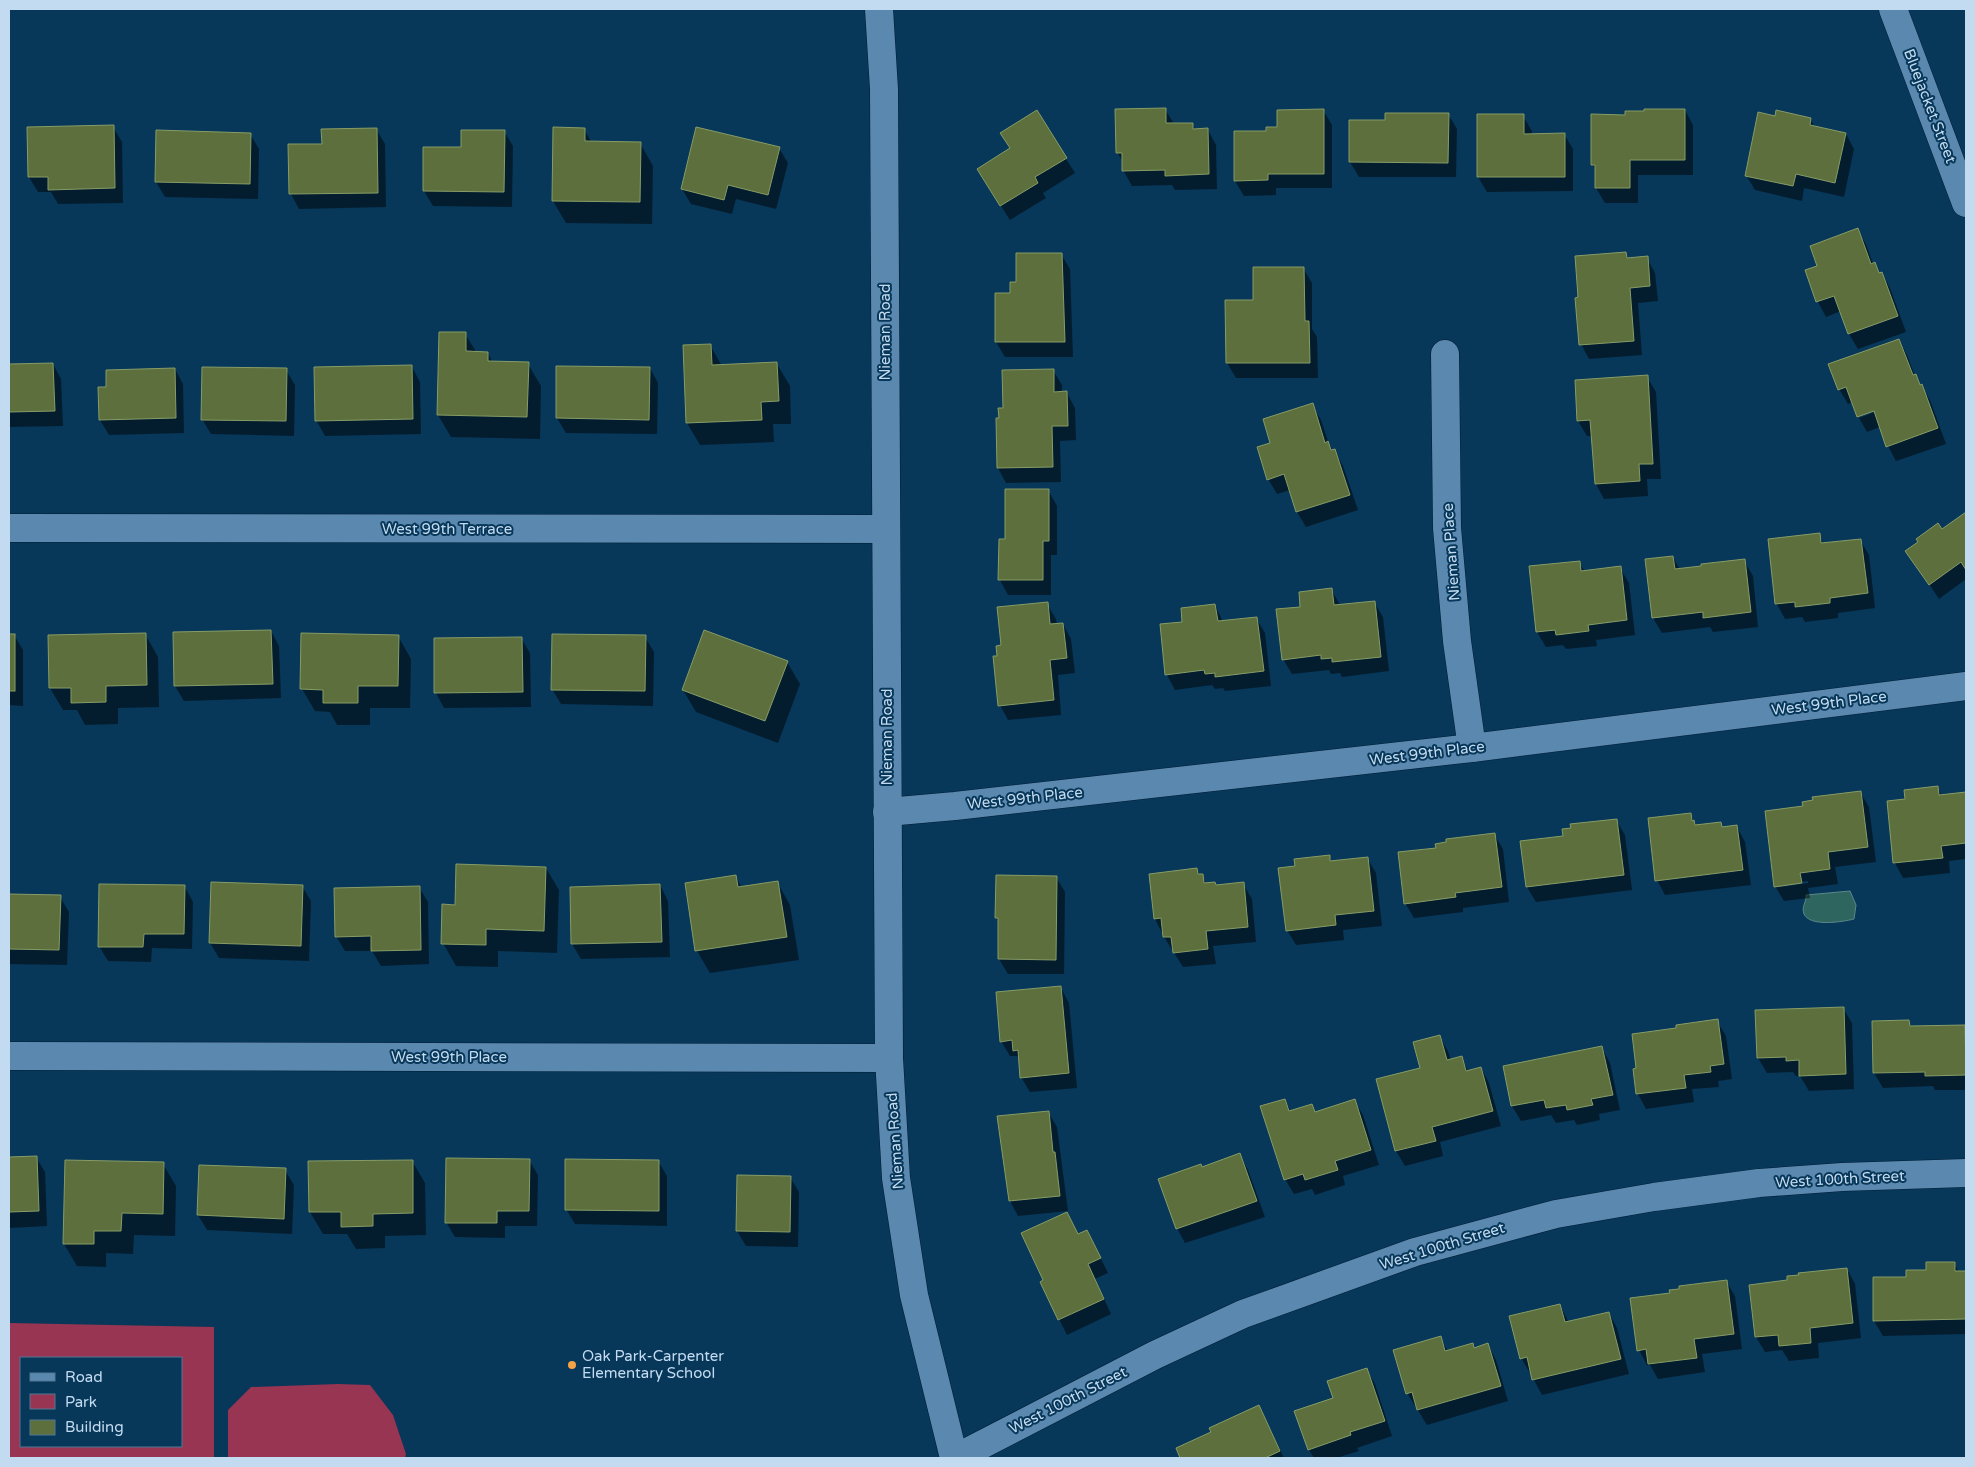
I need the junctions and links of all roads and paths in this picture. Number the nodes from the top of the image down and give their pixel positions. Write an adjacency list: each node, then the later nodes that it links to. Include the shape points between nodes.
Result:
1 (879, 9): 6 (street, Nieman Road, via 884,90)
2 (1893, 9): 3 (street, Bluejacket Street)
3 (1966, 202)
4 (1445, 354): 8 (street, Nieman Place, via 1447,528 1457,641)
5 (9, 528): 6 (street, West 99th Terrace)
6 (886, 529): 9 (street, Nieman Road)
7 (1966, 686): 8 (street, West 99th Place)
8 (1472, 748): 9 (street, West 99th Place)
9 (887, 812): 11 (street, Nieman Road)
10 (9, 1056): 11 (street, West 99th Place)
11 (889, 1058): 13 (street, Nieman Road, via 896,1178 914,1295)
12 (1966, 1174): 13 (street, West 100th Street, via 1759,1182 1556,1214 1415,1252 1243,1314 1155,1355)
13 (955, 1458)

